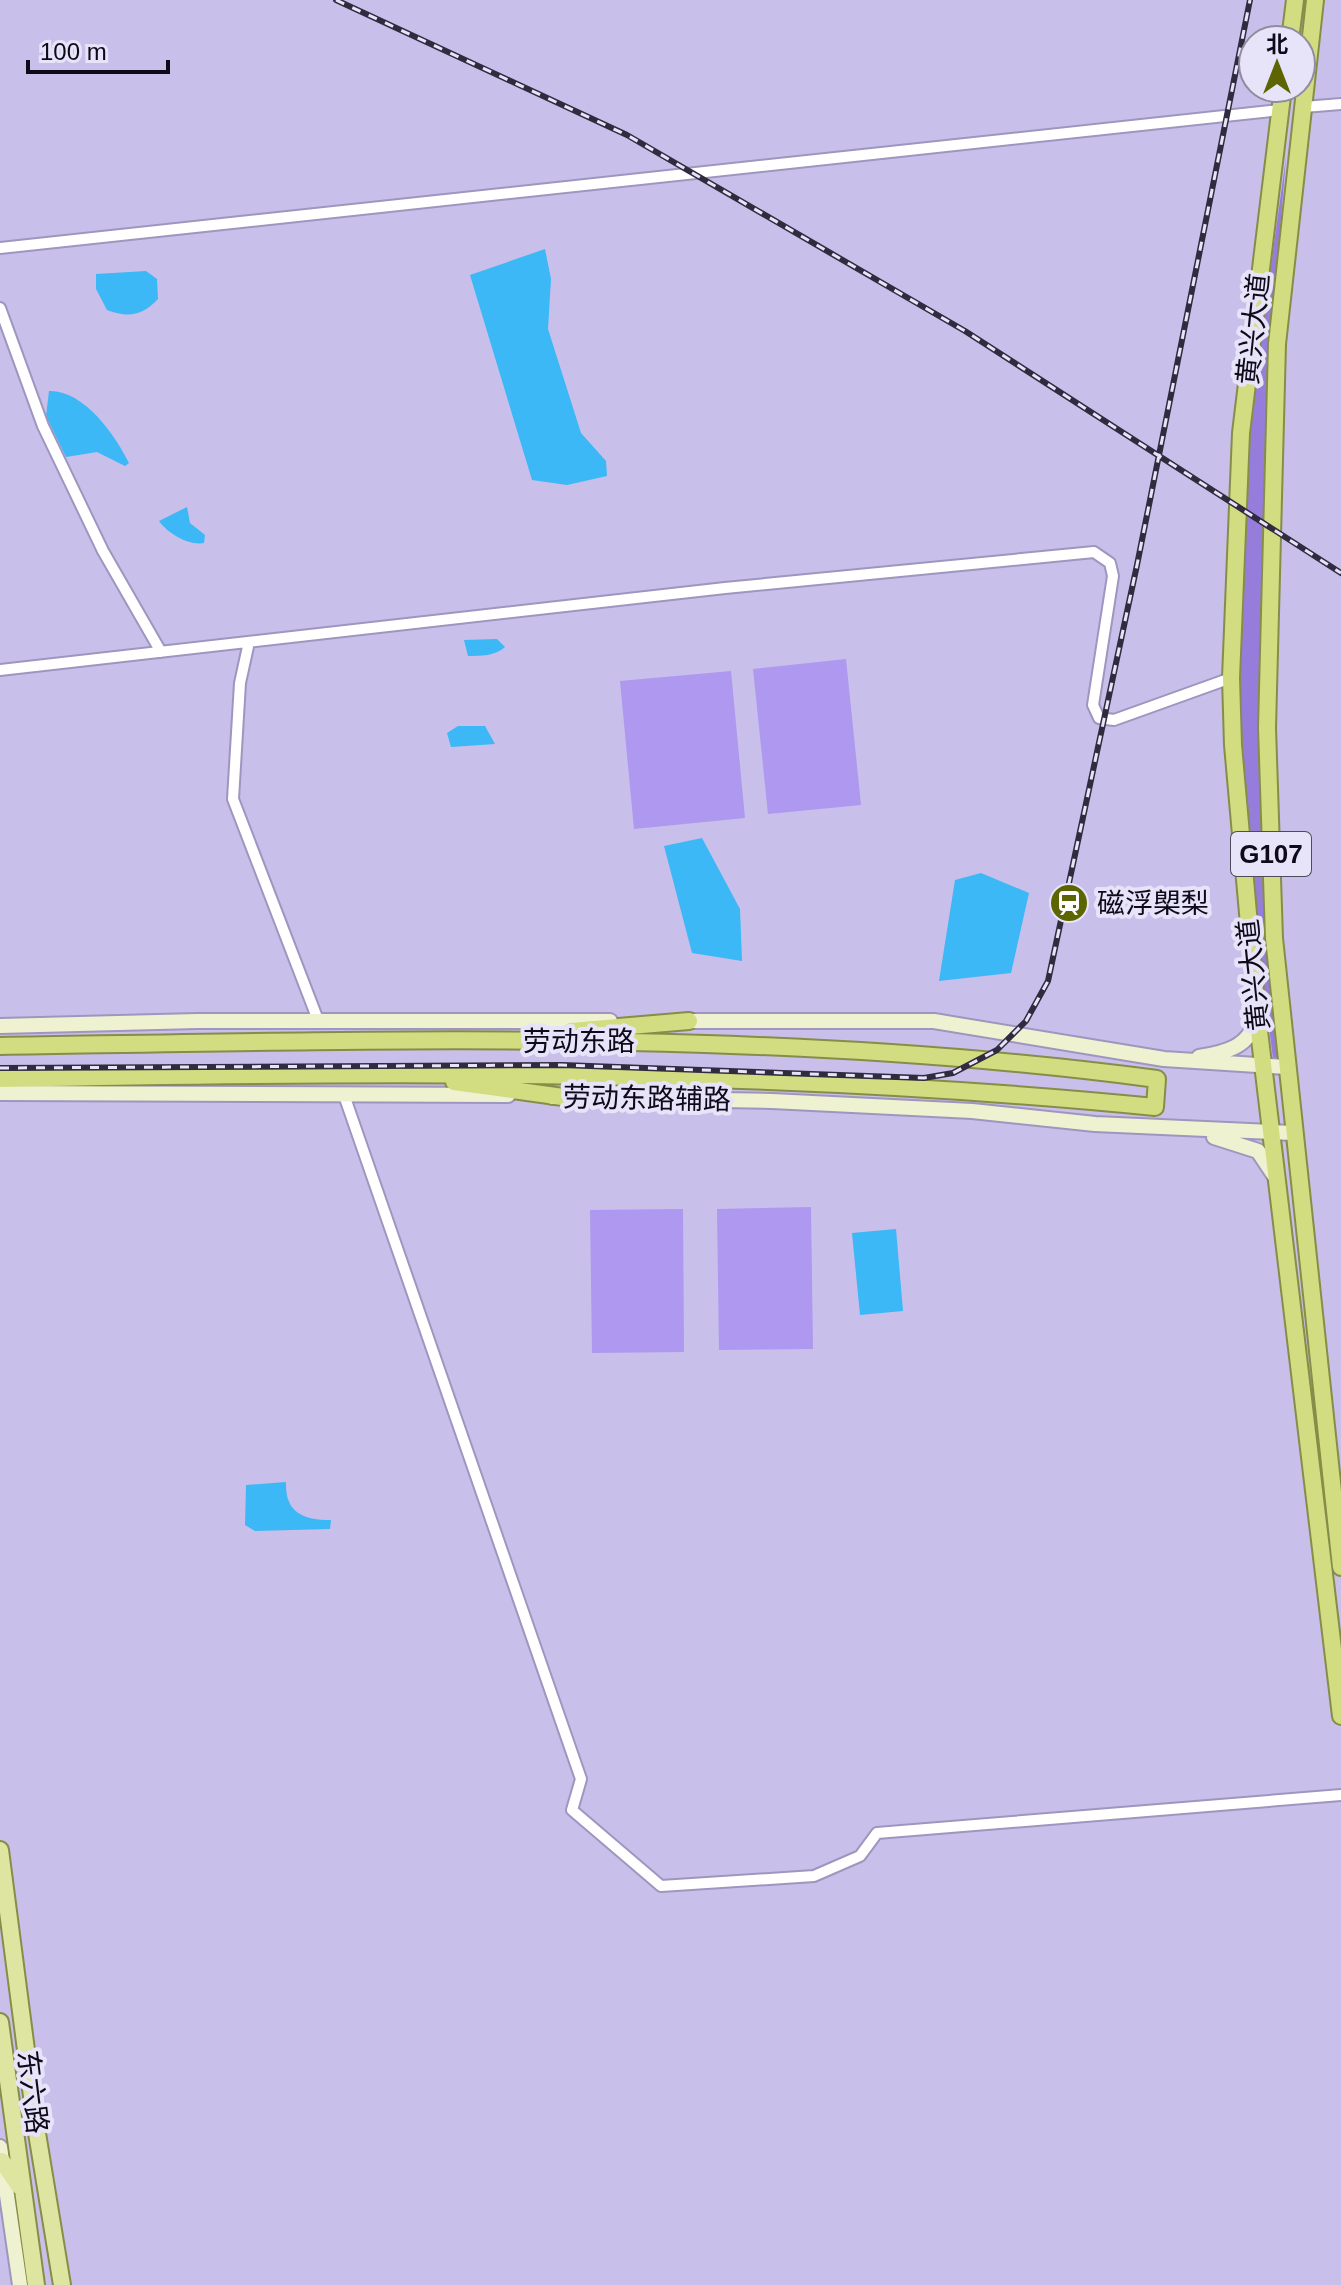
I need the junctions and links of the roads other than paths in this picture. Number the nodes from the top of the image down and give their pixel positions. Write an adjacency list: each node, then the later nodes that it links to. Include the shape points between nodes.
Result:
1 (1295, 0): 3 (highway)
2 (1315, 0): 6 (highway, 黄兴大道 / G107)
3 (1292, 24)
4 (1281, 104): 7 (highway, 黄兴大道 / G107)
5 (1341, 104): 6 (street)
6 (1304, 107): 22 (highway, 黄兴大道 / G107, via 1277,344 1271,463 1269,810)
7 (1280, 110): 8 (street); 13 (highway, 黄兴大道 / G107, via 1241,433)
8 (0, 248)
9 (0, 308): 11 (street, via 43,426 103,551)
10 (249, 642): 11 (street); 13 (street, via 1094,552 1113,569 1093,705 1099,718 1114,720); 15 (street, via 240,683 233,799)
11 (161, 652): 12 (street)
12 (0, 670)
13 (1231, 678): 14 (highway, 黄兴大道 / G107)
14 (1257, 1014): 20 (main road, via 1251,1034 1234,1048); 21 (highway, 黄兴大道 / G107)
15 (318, 1020): 16 (main road); 17 (main road)
16 (689, 1021): 18 (highway); 20 (main road, via 934,1021)
17 (0, 1026)
18 (406, 1041): 19 (highway, 劳动东路); 23 (highway, 劳动东路, via 782,1045 1010,1059 1157,1079 1155,1107 964,1090 699,1077)
19 (0, 1046)
20 (1164, 1059): 21 (main road)
21 (1263, 1066): 22 (main road); 29 (highway, 黄兴大道 / G107)
22 (1287, 1067): 30 (highway, 黄兴大道 / G107)
23 (313, 1073): 24 (highway, 劳动东路); 27 (highway, via 461,1083)
24 (0, 1079)
25 (0, 1093): 26 (main road, 劳动东路辅路)
26 (344, 1095): 27 (main road, 劳动东路辅路); 34 (street, via 581,1779 572,1810 661,1886 814,1876 860,1856 877,1833)
27 (563, 1097): 28 (main road, 劳动东路辅路, via 972,1111)
28 (1127, 1126): 29 (main road, 劳动东路辅路); 31 (main road, via 1246,1145 1266,1159)
29 (1272, 1132): 30 (main road, 劳动东路辅路); 31 (highway, 黄兴大道 / G107)
30 (1293, 1133): 32 (highway, 黄兴大道 / G107)
31 (1278, 1184): 33 (highway, 黄兴大道 / G107)
32 (1341, 1567)
33 (1341, 1716)
34 (1341, 1795)
35 (0, 1850): 41 (main road, 东六路)
36 (0, 2022): 38 (main road, 东六路)
37 (1, 2154): 38 (main road); 39 (main road)
38 (21, 2190): 40 (main road, 东六路)
39 (20, 2285)
40 (36, 2285)
41 (62, 2285)

